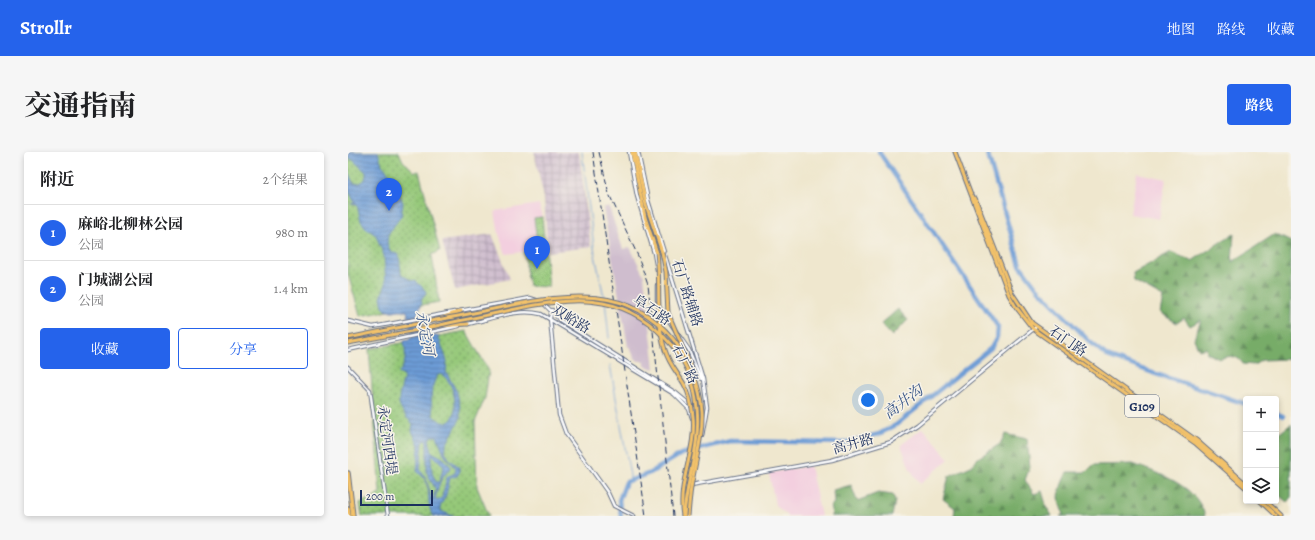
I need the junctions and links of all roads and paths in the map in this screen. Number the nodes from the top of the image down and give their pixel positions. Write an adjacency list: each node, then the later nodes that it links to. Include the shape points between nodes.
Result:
1 (629, 152): 17 (street, 石广路辅路, via 638,202 656,262 658,306)
2 (632, 152): 35 (main road, 石广路, bridge, via 645,217 657,253 660,326 664,348 673,371 684,384 693,416 692,441 684,478)
3 (637, 152): 15 (street, 石广路辅路, via 651,211); 19 (main road, 石广路, bridge, via 646,205 666,272 668,313)
4 (956, 152): 12 (main road, 石门路 / G109, via 1007,282 1018,305)
5 (552, 310): 6 (street, 双峪路, via 542,302 530,298); 7 (street); 20 (street, 双峪路, via 561,321 676,392 692,405)
6 (461, 311): 8 (main road, bridge); 9 (street, 双峪路, via 373,327)
7 (550, 318): 10 (street, 双峪路, via 531,311); 26 (street, 双峪路, bridge, via 674,394 689,409 694,431); 30 (street, via 559,415 566,434 608,493 614,506)
8 (436, 320): 13 (main road); 19 (main road, 阜石路, bridge, via 548,298 583,296 610,300 640,311 663,330 681,349)
9 (348, 321)
10 (468, 324): 11 (main road, bridge); 16 (street, 双峪路)
11 (430, 327): 14 (main road); 35 (main road, 阜石路, bridge, via 548,302 571,300 610,304 644,320 659,331 679,355 692,381 696,399 698,426)
12 (1034, 328): 23 (main road, 石门路 / G109, via 1196,440); 24 (street, 高井路, via 917,425 891,442 819,463); 25 (main road, 石门路 / G109, via 1195,444)
13 (348, 337)
14 (348, 344)
15 (694, 348): 17 (street); 21 (street, 石广路辅路, via 706,400)
16 (348, 350)
17 (689, 350): 20 (street, 石广路辅路, via 705,393 704,413)
18 (348, 367): 32 (street, 永定河西堤, via 370,390)
19 (694, 374): 36 (main road, 阜石路, bridge, via 701,401 702,426 692,478)
20 (697, 414): 21 (street, 双峪路)
21 (701, 440): 24 (street, 双峪路, bridge)
22 (348, 473): 31 (highway)
23 (1243, 481)
24 (692, 485): 26 (street, 高井路); 36 (street, 双峪路)
25 (1243, 485)
26 (685, 486): 35 (street, 双峪路)
27 (1263, 504): 37 (main road)
28 (1268, 504): 38 (main road)
29 (348, 509): 31 (highway)
30 (629, 512): 33 (street); 34 (street)
31 (350, 515)
32 (388, 516)
33 (630, 516)
34 (634, 516)
35 (684, 516)
36 (689, 516)
37 (1276, 516)
38 (1281, 516)

